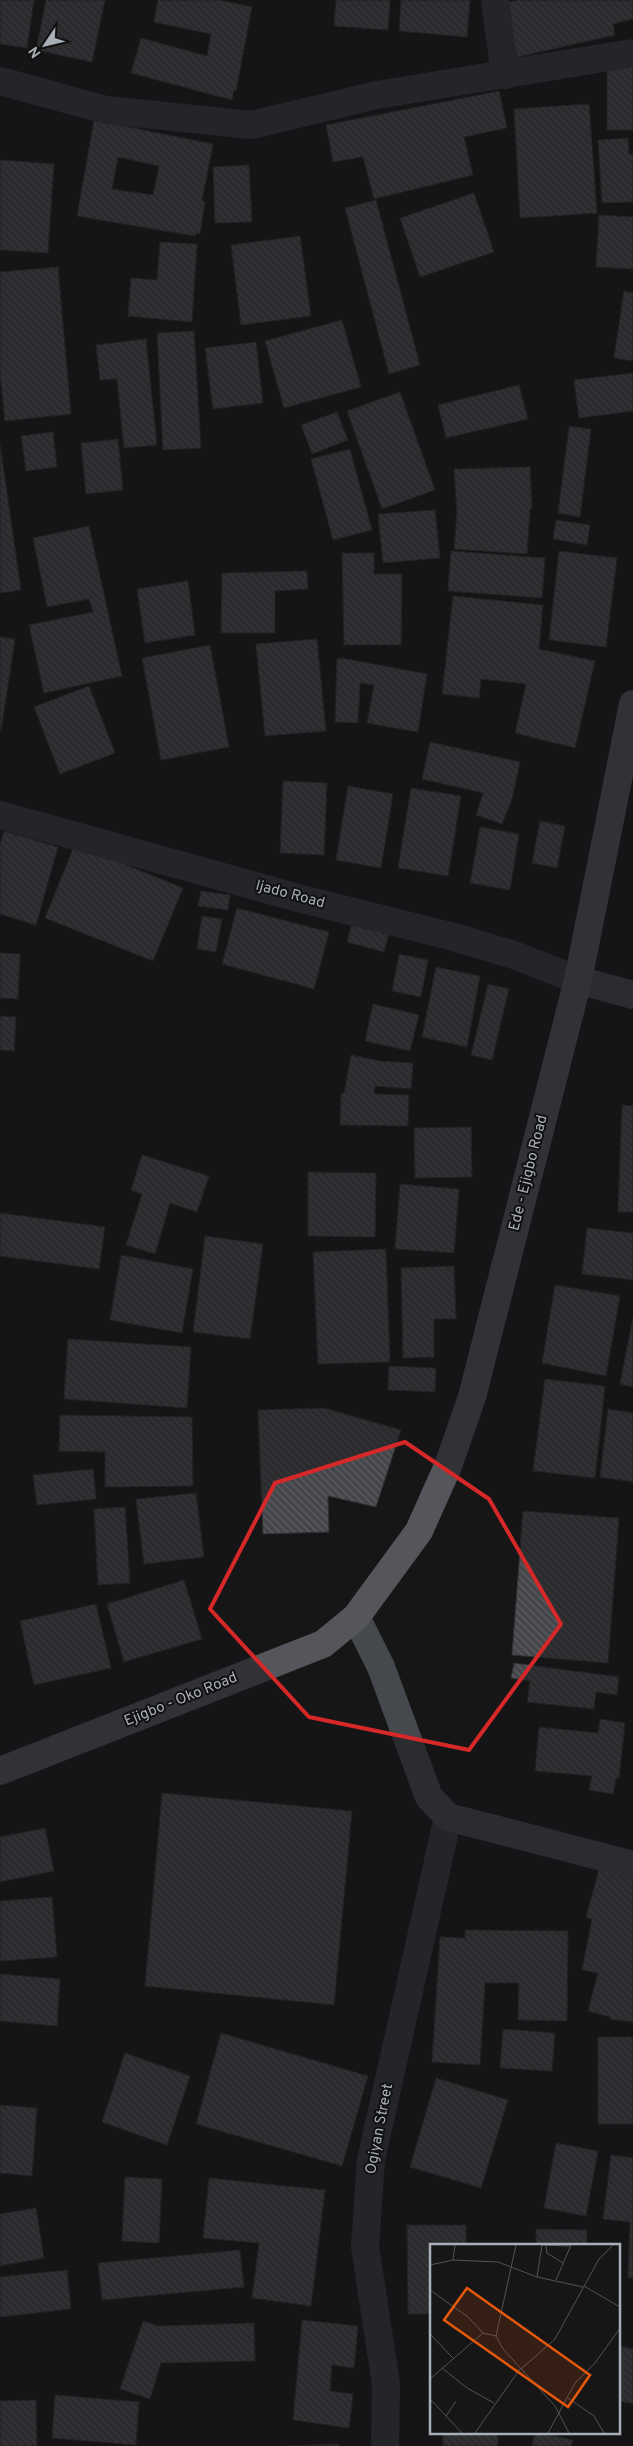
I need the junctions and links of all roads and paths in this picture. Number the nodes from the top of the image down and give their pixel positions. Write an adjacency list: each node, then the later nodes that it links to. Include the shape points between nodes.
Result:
1 (495, 0): 3 (street)
2 (633, 53): 3 (street)
3 (506, 75): 4 (street, via 376,95 252,125 106,110)
4 (0, 81)
5 (633, 704): 7 (main road, Ede - Ejigbo Road)
6 (0, 815): 7 (street, Ijado Road, via 302,899 454,936)
7 (578, 980): 8 (main road); 9 (main road, Ede - Ejigbo Road, via 472,1397 448,1466 419,1531)
8 (633, 995)
9 (356, 1616): 10 (main road, Ejigbo - Oko Road, via 323,1644); 11 (main road, via 381,1667 429,1797)
10 (0, 1771)
11 (448, 1817): 12 (main road); 13 (street, Ogiyan Street, via 371,2160 365,2247 386,2384)
12 (633, 1865)
13 (385, 2446)

